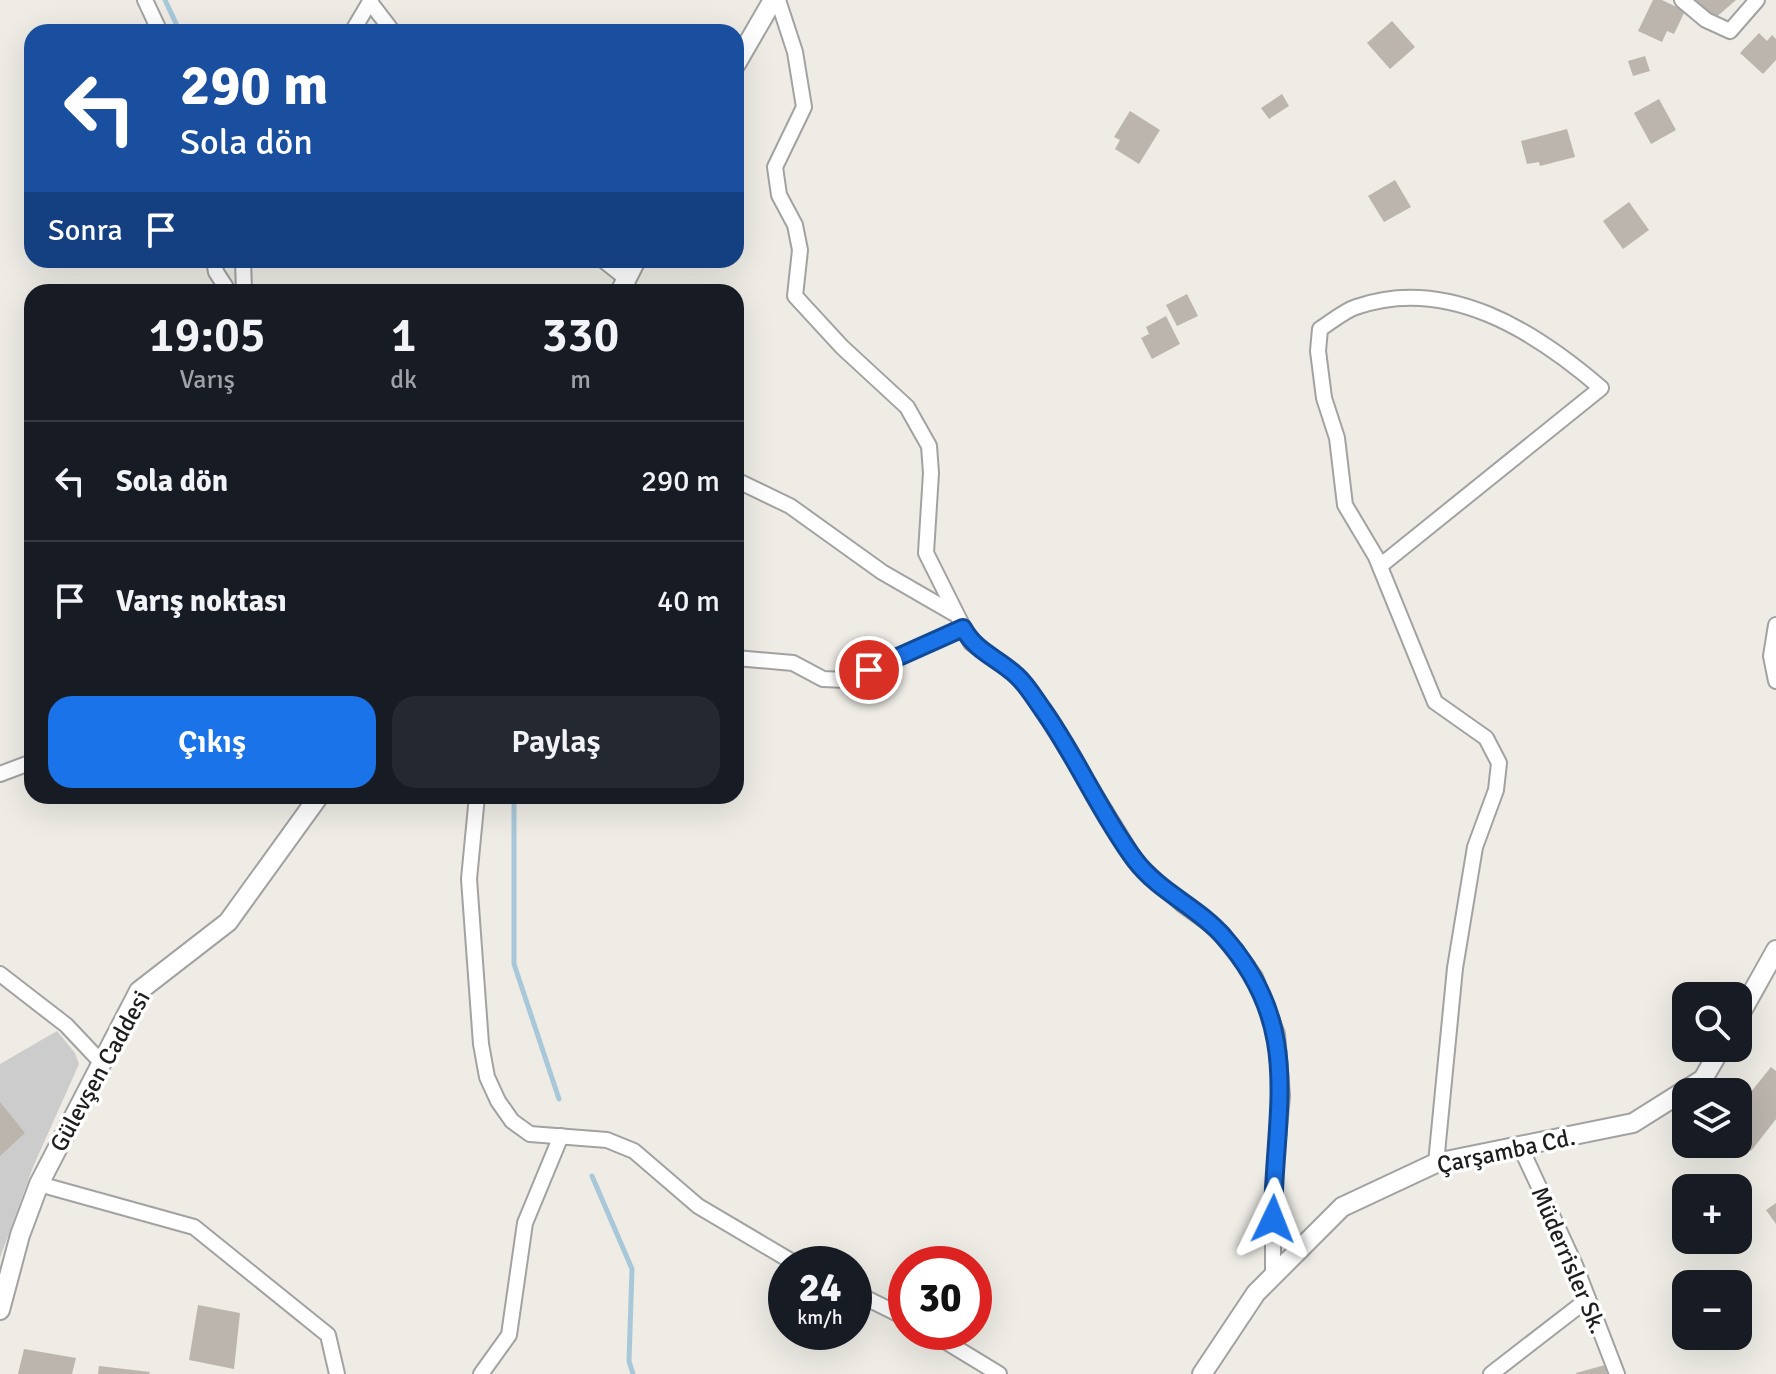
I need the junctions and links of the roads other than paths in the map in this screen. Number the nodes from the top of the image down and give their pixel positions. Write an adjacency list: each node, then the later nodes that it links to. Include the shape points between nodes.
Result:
1 (145, 0): 6 (street)
2 (776, 0): 9 (street); 14 (street, via 795,52 804,107 775,167 779,195 795,225 800,250 795,296 907,407 929,446 926,553)
3 (1682, 0): 4 (street, via 1730,31)
4 (1757, 0)
5 (370, 1): 7 (street); 8 (street)
6 (156, 24)
7 (357, 24)
8 (387, 24)
9 (744, 51)
10 (609, 268): 11 (street)
11 (622, 284)
12 (744, 484): 14 (street, via 790,506 882,572)
13 (1380, 566): 13 (street, via 1345,505 1337,438 1324,398 1320,329 1356,307 1417,296 1446,299 1483,309 1560,354 1601,388); 30 (street, via 1435,702 1486,738 1499,763 1496,790 1475,847 1455,968)
14 (955, 614): 16 (street)
15 (1776, 625): 18 (street, via 1771,656)
16 (963, 628): 17 (street, via 845,680 823,679 793,663); 33 (street, via 971,643 1018,676 1044,711 1137,863 1222,933 1255,977 1277,1034 1282,1096 1273,1191)
17 (744, 659)
18 (1776, 681)
19 (24, 765): 20 (street)
20 (0, 774)
21 (313, 804): 26 (street, Gülevşen Caddesi, via 228,922 139,991)
22 (476, 804): 28 (street, via 469,879 487,1077 512,1121 530,1134)
23 (1776, 950): 25 (street)
24 (0, 974): 26 (street, via 66,1025)
25 (1752, 993)
26 (100, 1061): 31 (street, Gülevşen Caddesi)
27 (1713, 1062): 29 (street, Çarşamba Cd., via 1703,1079 1633,1123)
28 (561, 1136): 32 (street, via 607,1140 634,1151 698,1206); 38 (street, via 525,1223 509,1335)
29 (1520, 1146): 30 (street, Çarşamba Cd.); 35 (street, Müderrisler Sk.)
30 (1436, 1163): 33 (street, Çarşamba Cd., via 1342,1207)
31 (39, 1184): 34 (street, Gülevşen Caddesi); 37 (street, via 194,1227 328,1335)
32 (768, 1247)
33 (1273, 1276): 40 (street, Çarşamba Cd.)
34 (1, 1299)
35 (1588, 1299): 41 (street); 42 (street, Müderrisler Sk.)
36 (960, 1350): 39 (street)
37 (337, 1374)
38 (481, 1374)
39 (999, 1374)
40 (1202, 1374)
41 (1491, 1374)
42 (1617, 1374)

